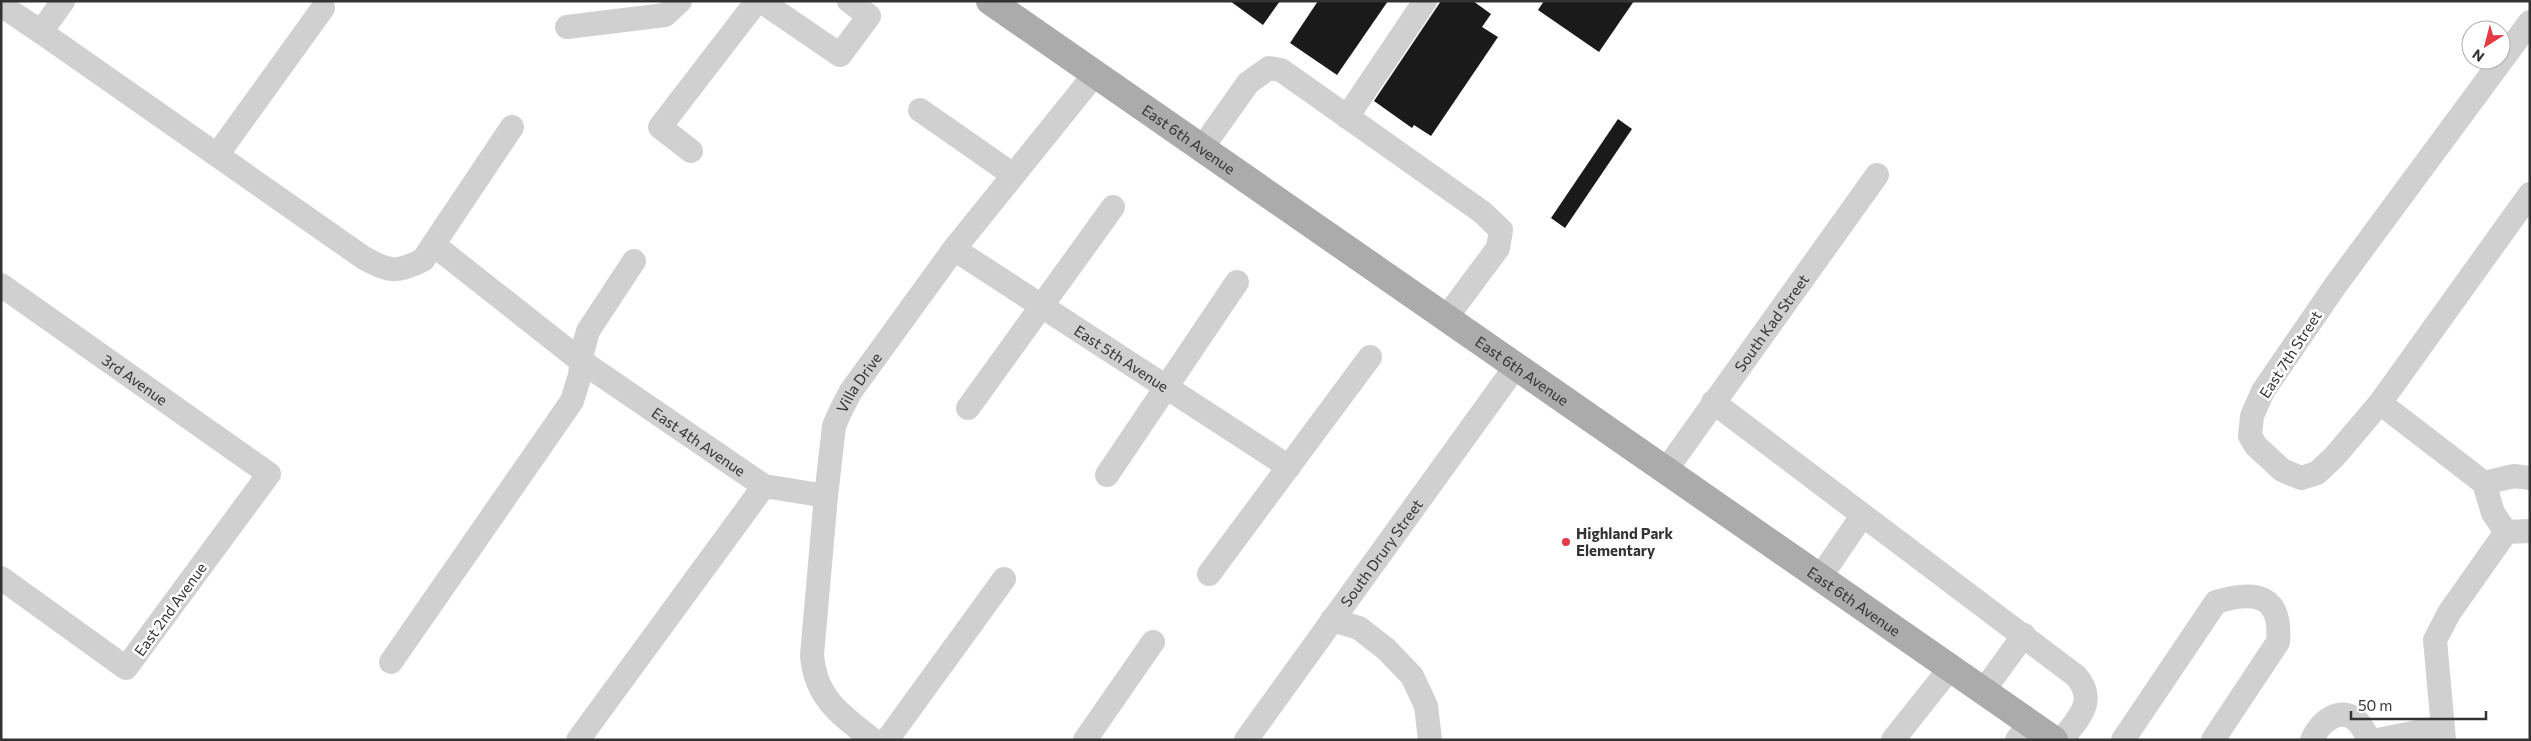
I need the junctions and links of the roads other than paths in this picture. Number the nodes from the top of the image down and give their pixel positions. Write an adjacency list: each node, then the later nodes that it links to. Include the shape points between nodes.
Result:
1 (63, 1): 12 (street)
2 (680, 1): 11 (street, via 665,15)
3 (757, 1): 18 (street, via 660,128)
4 (761, 1): 5 (street, via 840,55 869,16)
5 (849, 1)
6 (1425, 1): 15 (street)
7 (994, 2): 13 (main road, East 6th Avenue)
8 (2, 6): 12 (street)
9 (323, 8): 19 (street)
10 (2530, 22): 36 (street, East 7th Street, via 2335,286 2263,391 2252,416 2250,436 2282,470 2301,478 2316,474 2334,457)
11 (567, 27)
12 (41, 32): 19 (street)
13 (1095, 74): 17 (main road, East 6th Avenue); 20 (street, Villa Drive)
14 (920, 110): 20 (street)
15 (1347, 117): 17 (street, via 1281,70 1269,68 1248,84); 30 (street, via 1482,212 1501,230 1498,248)
16 (512, 127): 24 (street)
17 (1202, 148): 30 (main road, East 6th Avenue)
18 (691, 151)
19 (217, 155): 24 (street, via 384,269 404,270 424,260)
20 (1013, 175): 25 (street, Villa Drive)
21 (1877, 175): 35 (street, South Kad Street)
22 (2530, 194): 36 (street, East 7th Street)
23 (1113, 207): 29 (street)
24 (434, 245): 32 (street, East 4th Avenue)
25 (954, 249): 29 (street, East 5th Avenue); 45 (street, Villa Drive, via 851,391 834,426)
26 (634, 261): 32 (street, via 588,331)
27 (1237, 282): 34 (street)
28 (1, 285): 40 (street, 3rd Avenue)
29 (1042, 306): 34 (street, East 5th Avenue); 37 (street)
30 (1446, 318): 33 (main road, East 6th Avenue)
31 (1370, 357): 38 (street)
32 (582, 361): 44 (street, East 4th Avenue); 56 (street, via 572,401)
33 (1516, 366): 39 (main road, East 6th Avenue); 53 (street, South Drury Street)
34 (1166, 387): 38 (street, East 5th Avenue); 41 (street)
35 (1713, 402): 39 (street, South Kad Street); 46 (street)
36 (2380, 403): 43 (street)
37 (968, 408)
38 (1289, 467): 49 (street)
39 (1666, 470): 50 (main road, East 6th Avenue)
40 (269, 474): 51 (street, East 2nd Avenue, via 126,668)
41 (1107, 475)
42 (2530, 478): 43 (street, via 2514,476)
43 (2484, 483): 48 (street, via 2493,513)
44 (764, 486): 45 (street, East 4th Avenue); 61 (street)
45 (826, 496): 62 (street, Villa Drive, via 813,674 822,692 842,716)
46 (1862, 516): 50 (street); 54 (street)
47 (2530, 531): 48 (street)
48 (2506, 532): 60 (street, via 2449,612 2436,640)
49 (1209, 574)
50 (1821, 576): 57 (main road, East 6th Avenue)
51 (1, 578)
52 (1004, 579): 63 (street)
53 (1332, 620): 65 (street, South Drury Street); 66 (street, via 1359,628 1386,649 1412,676 1426,706)
54 (2024, 635): 58 (street); 69 (street, via 2085,686 2085,706)
55 (1153, 642): 64 (street)
56 (391, 662)
57 (1951, 667): 58 (main road, East 6th Avenue); 67 (street)
58 (1984, 690): 59 (main road, East 6th Avenue)
59 (2023, 731): 68 (main road, East 6th Avenue)
60 (2443, 733): 74 (street)
61 (578, 740)
62 (873, 740)
63 (888, 740)
64 (1085, 740)
65 (1246, 740)
66 (1430, 740)
67 (1892, 740)
68 (2054, 740)
69 (2062, 740)
70 (2123, 740): 71 (street, via 2216,602 2236,596 2256,596 2271,605 2280,623 2278,642)
71 (2213, 740)
72 (2312, 740): 73 (street, via 2322,723 2336,715 2348,715 2358,722)
73 (2369, 740)
74 (2378, 740)

